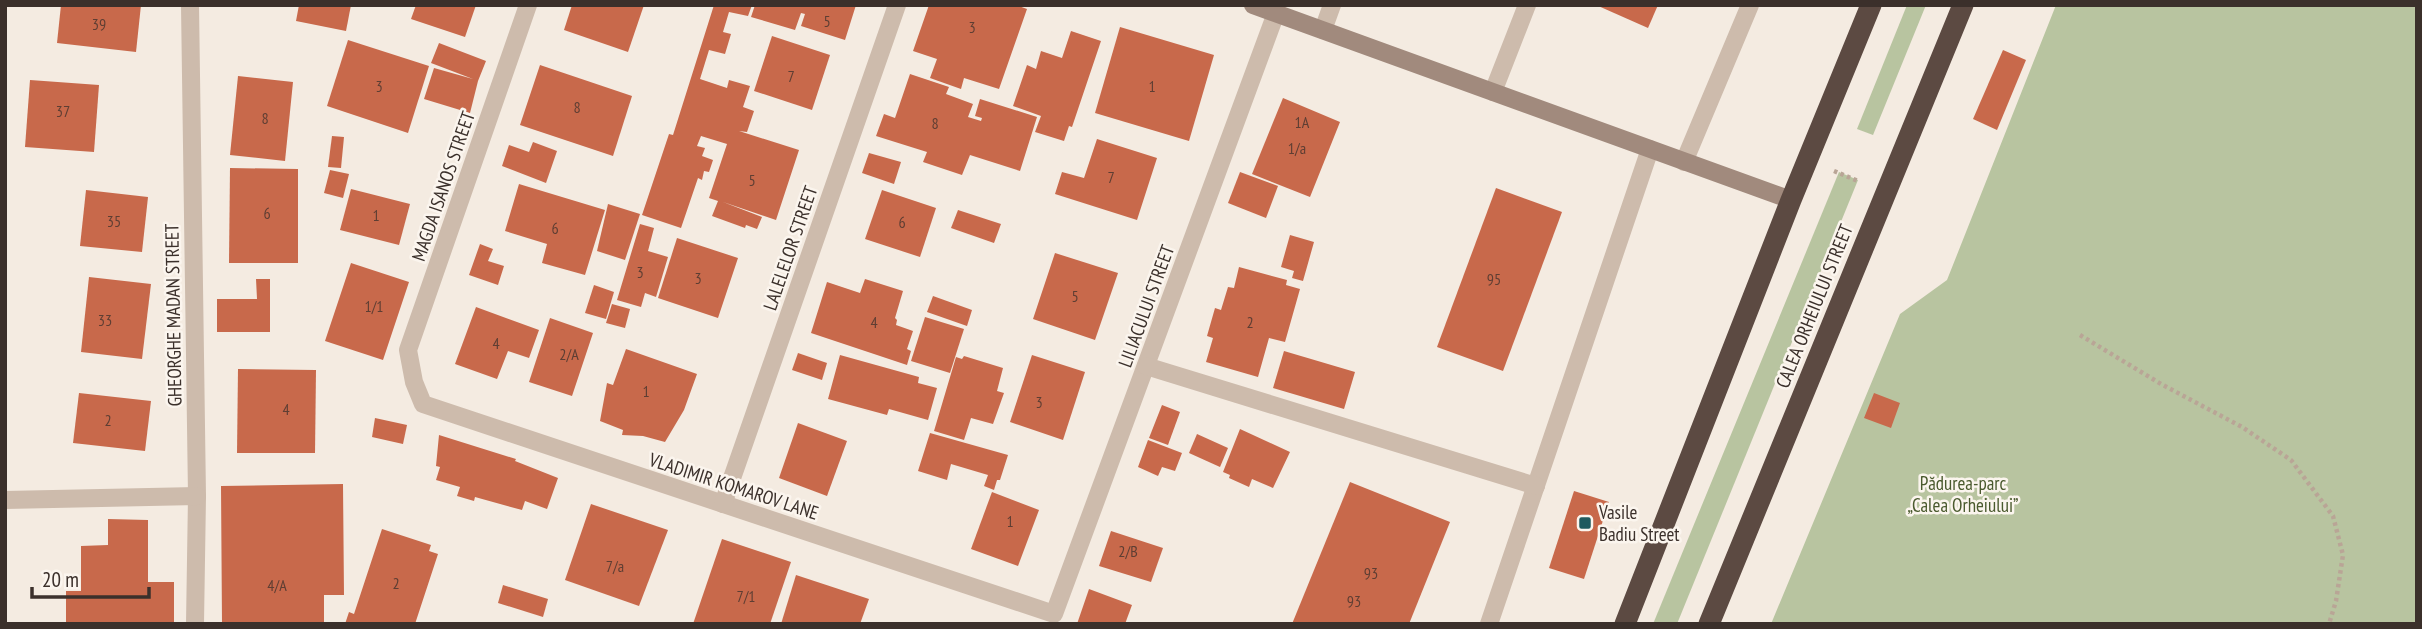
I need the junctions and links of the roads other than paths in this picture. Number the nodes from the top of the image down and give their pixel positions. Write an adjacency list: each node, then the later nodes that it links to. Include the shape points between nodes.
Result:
1 (190, 5): 19 (street, GHEORGHE MADAN STREET)
2 (528, 5): 17 (street, MAGDA ISANOS STREET, via 408,350)
3 (897, 5): 21 (street, LALELELOR STREET)
4 (1253, 5): 10 (street)
5 (1332, 5): 11 (street)
6 (1527, 5): 12 (street)
7 (1750, 5): 14 (street)
8 (1871, 5): 15 (highway)
9 (1963, 5): 26 (highway, CALEA ORHEIULUI STREET)
10 (1276, 13): 11 (street); 16 (street, LILIACULUI STREET)
11 (1323, 30): 12 (street)
12 (1493, 92): 13 (street)
13 (1650, 149): 14 (street); 18 (street)
14 (1684, 162): 15 (street)
15 (1791, 200): 25 (highway)
16 (1146, 366): 18 (street); 22 (street, LILIACULUI STREET)
17 (414, 382): 21 (street, VLADIMIR KOMAROV LANE, via 423,404)
18 (1536, 486): 24 (street)
19 (197, 496): 20 (street); 23 (street, GHEORGHE MADAN STREET)
20 (5, 500)
21 (723, 504): 22 (street, VLADIMIR KOMAROV LANE)
22 (1054, 614)
23 (195, 624)
24 (1489, 624)
25 (1625, 624)
26 (1709, 624)

